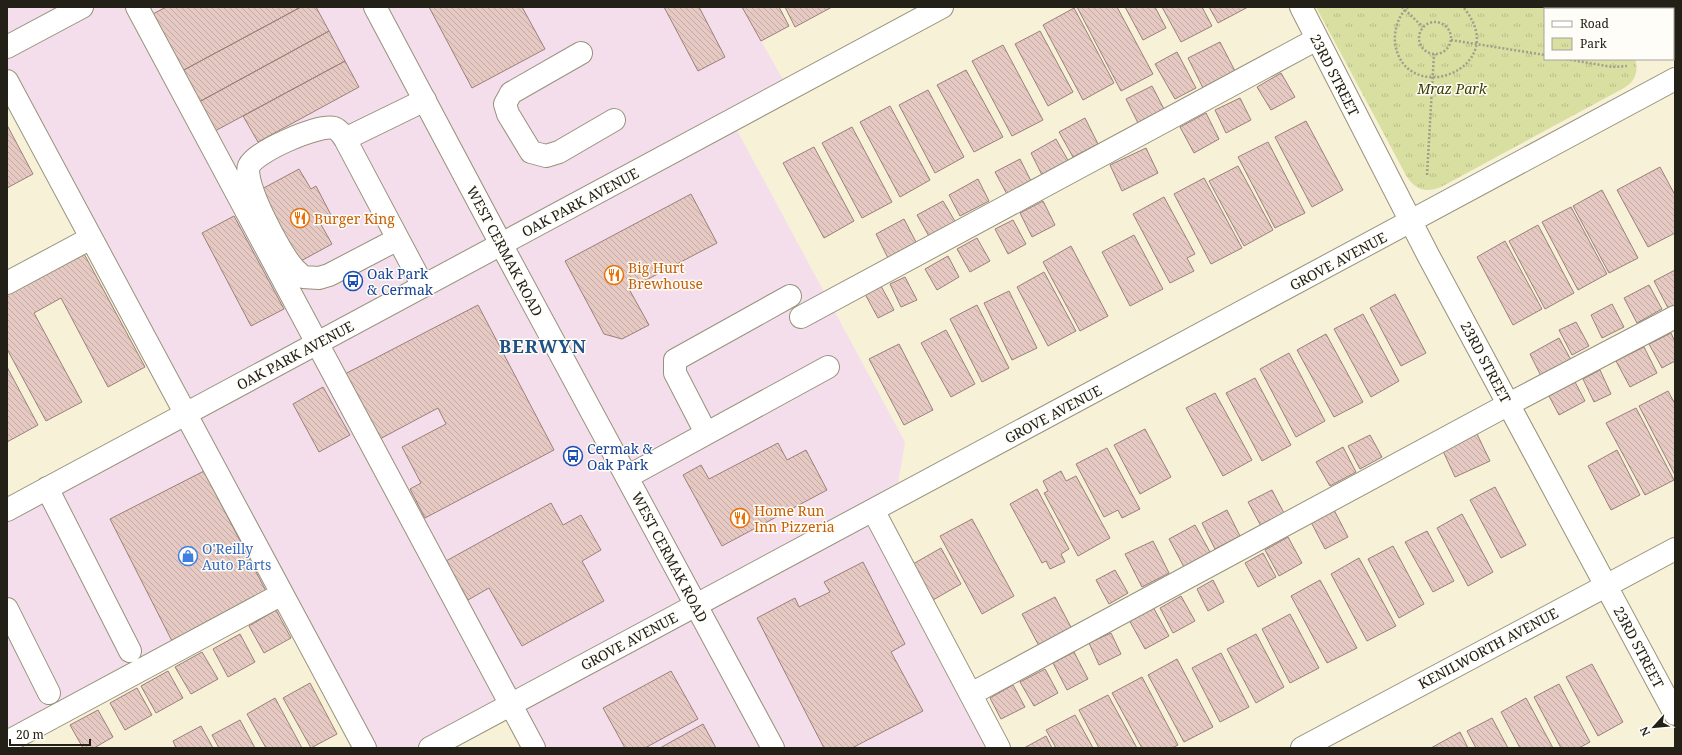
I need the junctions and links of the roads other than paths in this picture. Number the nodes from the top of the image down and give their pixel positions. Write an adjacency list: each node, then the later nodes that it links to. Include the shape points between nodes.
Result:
1 (82, 7): 7 (street)
2 (137, 7): 23 (street)
3 (375, 7): 11 (street, WEST CERMAK ROAD)
4 (1301, 7): 6 (street, 23RD STREET)
5 (927, 10): 17 (street, OAK PARK AVENUE)
6 (1317, 39): 14 (street, 23RD STREET); 21 (street)
7 (7, 47)
8 (581, 53): 12 (street, via 511,93 506,104 508,114 531,152 546,156 559,152)
9 (1675, 79): 14 (street, GROVE AVENUE)
10 (7, 81): 15 (street)
11 (425, 100): 13 (street); 17 (street, WEST CERMAK ROAD)
12 (614, 120)
13 (345, 139): 16 (street); 16 (street, via 335,128 303,134 276,145 249,165 248,174 256,201 292,265 303,276 319,278 330,275)
14 (1411, 222): 25 (street, 23RD STREET); 30 (street, GROVE AVENUE)
15 (91, 238): 18 (street); 26 (street)
16 (398, 239): 19 (street)
17 (501, 244): 19 (street, OAK PARK AVENUE); 28 (street, WEST CERMAK ROAD)
18 (7, 283)
19 (423, 286): 23 (street, OAK PARK AVENUE)
20 (790, 296): 27 (street, via 675,360 675,373)
21 (801, 316)
22 (1675, 316): 25 (street)
23 (317, 343): 26 (street, OAK PARK AVENUE); 40 (street)
24 (828, 366): 27 (street)
25 (1508, 404): 33 (street, 23RD STREET); 39 (street)
26 (186, 414): 29 (street, OAK PARK AVENUE); 34 (street)
27 (706, 433): 28 (street)
28 (627, 477): 35 (street, WEST CERMAK ROAD)
29 (47, 488): 31 (street, OAK PARK AVENUE); 37 (street)
30 (880, 507): 35 (street, GROVE AVENUE); 39 (street)
31 (7, 510)
32 (1675, 549): 33 (street, KENILWORTH AVENUE)
33 (1606, 585): 41 (street, 23RD STREET); 48 (street, KENILWORTH AVENUE)
34 (282, 594): 42 (street); 43 (street)
35 (696, 605): 40 (street, GROVE AVENUE); 46 (street, WEST CERMAK ROAD)
36 (7, 609): 38 (street)
37 (130, 651)
38 (49, 693)
39 (971, 694): 47 (street)
40 (510, 705): 44 (street, GROVE AVENUE); 45 (street)
41 (1675, 714)
42 (7, 742)
43 (365, 748)
44 (430, 748)
45 (534, 748)
46 (773, 748)
47 (999, 748)
48 (1302, 748)

